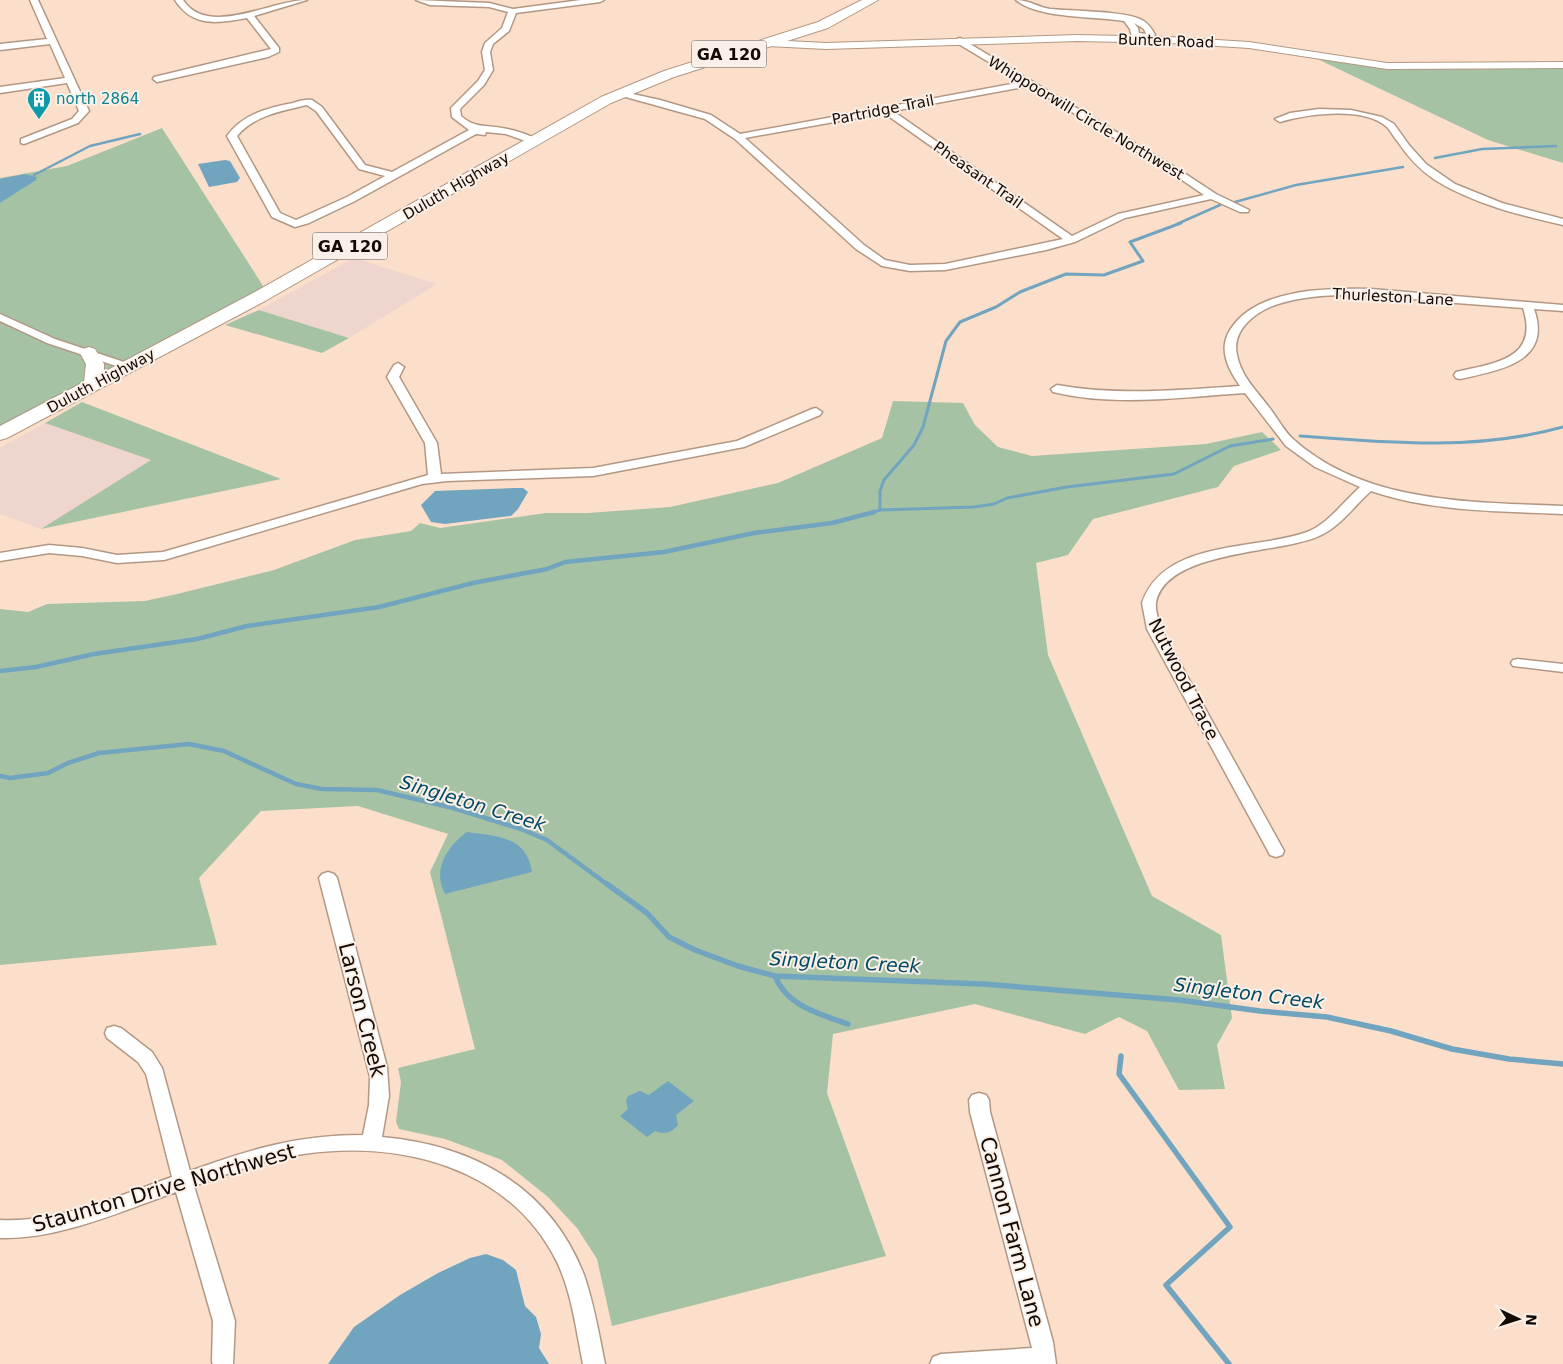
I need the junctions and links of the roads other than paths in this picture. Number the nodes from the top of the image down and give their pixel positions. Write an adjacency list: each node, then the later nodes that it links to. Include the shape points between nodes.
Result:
1 (34, 0): 12 (street)
2 (180, 0): 9 (street, via 191,14 202,18)
3 (303, 0): 9 (street)
4 (420, 0): 8 (street, via 489,5)
5 (600, 0): 8 (street)
6 (872, 0): 14 (main road, Duluth Highway / GA 120, via 823,25)
7 (1020, 0): 10 (street, via 1048,12 1102,15)
8 (513, 12): 24 (street, via 506,29 489,43 486,52 489,70 456,108 455,114 461,123)
9 (249, 14): 17 (street, via 276,50)
10 (1132, 24): 11 (street, via 1135,35); 11 (street, via 1144,26 1151,35)
11 (1144, 38): 13 (street, Bunten Road); 16 (street, Bunten Road, via 1249,45 1387,66)
12 (53, 41): 15 (street); 18 (street)
13 (960, 41): 14 (street, Bunten Road, via 831,46); 19 (street, Whippoorwill Circle Northwest)
14 (768, 43): 21 (main road, Duluth Highway / GA 120, via 669,74)
15 (0, 47)
16 (1563, 65)
17 (157, 79)
18 (71, 80): 20 (street); 26 (street, via 84,110 75,121)
19 (1028, 84): 22 (street, Partridge Trail); 29 (street, Whippoorwill Circle Northwest)
20 (0, 90)
21 (619, 94): 25 (street, Whippoorwill Circle Northwest, via 708,117); 27 (main road, Duluth Highway / GA 120)
22 (885, 110): 25 (street, Partridge Trail); 32 (street, Pheasant Trail)
23 (1280, 119): 31 (street, via 1292,114 1324,111 1372,117 1389,124 1415,159 1460,190 1515,211)
24 (478, 129): 27 (street, via 480,133); 28 (street)
25 (738, 136): 32 (street, Whippoorwill Circle Northwest, via 860,247 882,263 910,268 945,267)
26 (24, 140)
27 (534, 141): 38 (main road, Duluth Highway / GA 120)
28 (394, 176): 28 (street, via 295,224 276,215 232,136 237,128 254,117 309,102 319,109 362,167)
29 (1212, 196): 30 (street, Whippoorwill Circle Northwest); 32 (street, Whippoorwill Circle Northwest, via 1122,216)
30 (1244, 210)
31 (1563, 222)
32 (1071, 240)
33 (1528, 305): 34 (street, Thurleston Lane); 40 (street, via 1533,326 1528,348 1515,360); 42 (street, Thurleston Lane, via 1380,293 1313,294 1272,302 1246,316 1230,339 1235,371)
34 (1563, 308)
35 (0, 317): 36 (street)
36 (30, 330): 37 (street, via 51,341); 38 (street, via 58,334)
37 (89, 353): 38 (street); 41 (main road, via 95,364)
38 (134, 364): 41 (main road, Duluth Highway / GA 120)
39 (398, 367): 46 (street, via 393,377 432,444)
40 (1460, 375)
41 (93, 386): 45 (main road, Duluth Highway / GA 120)
42 (1248, 388): 43 (street, via 1119,397); 47 (street, Thurleston Lane, via 1288,442 1310,460)
43 (1057, 389)
44 (816, 412): 46 (street, via 740,444 593,472)
45 (0, 434)
46 (435, 478): 49 (street, via 164,556 117,559 49,550)
47 (1368, 487): 48 (street, Thurleston Lane, via 1454,504); 52 (street, Nutwood Trace, via 1329,526 1313,534 1227,551 1170,572 1154,588 1148,606 1154,629)
48 (1563, 510)
49 (0, 558)
50 (1518, 663): 51 (street)
51 (1563, 668)
52 (1276, 851)
53 (328, 878): 56 (street, Larson Creek, via 378,1067 380,1103)
54 (114, 1033): 57 (street, via 145,1057 155,1073)
55 (979, 1100): 59 (street, Cannon Farm Lane)
56 (371, 1143): 57 (street, Staunton Drive Northwest, via 313,1145 273,1152); 61 (street, Staunton Drive Northwest, via 441,1156 512,1191 539,1218 572,1272)
57 (183, 1182): 58 (street, Staunton Drive Northwest, via 49,1226); 60 (street, via 224,1321)
58 (0, 1229)
59 (1044, 1360): 62 (street, via 1040,1357)
60 (223, 1362)
61 (594, 1364)
62 (941, 1364)

